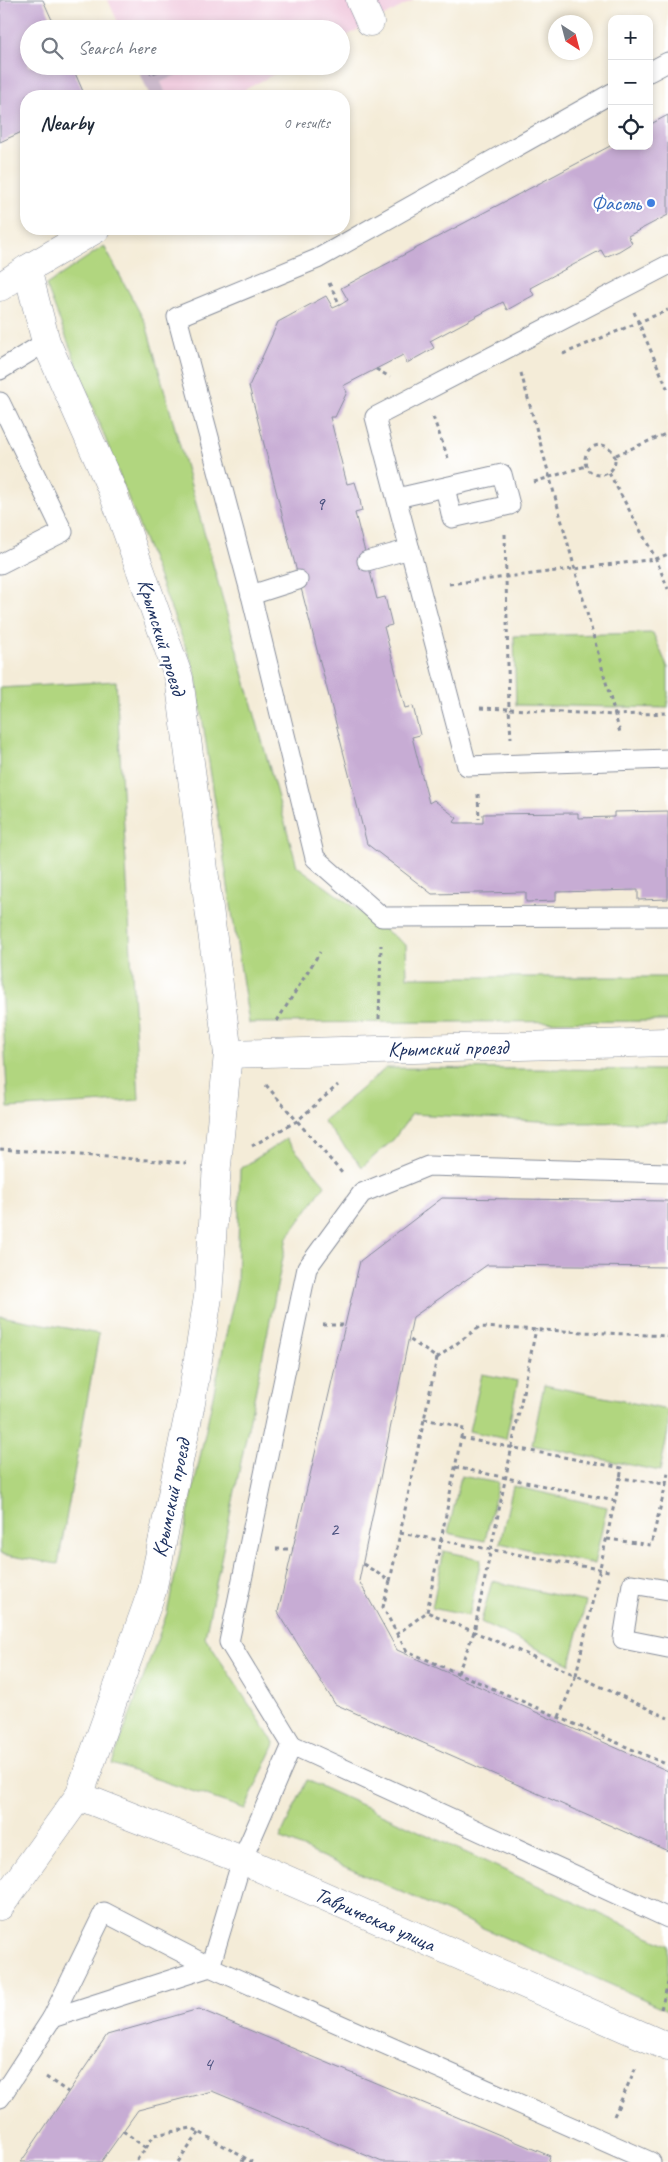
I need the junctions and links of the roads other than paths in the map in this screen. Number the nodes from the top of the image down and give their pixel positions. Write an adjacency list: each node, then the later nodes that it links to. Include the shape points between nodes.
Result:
1 (668, 62): 2 (lane)
2 (653, 70)
3 (608, 95): 17 (lane, via 317,259 177,317)
4 (86, 235): 6 (street)
5 (668, 264): 12 (lane, via 375,418)
6 (26, 269): 7 (street); 8 (street, Крымский проезд)
7 (0, 287)
8 (46, 342): 9 (lane); 21 (street, Крымский проезд, via 112,490 179,678)
9 (0, 370)
10 (0, 402): 15 (lane, via 63,532)
11 (445, 487): 11 (lane, via 502,474 505,498 452,518); 12 (lane)
12 (397, 498): 13 (lane)
13 (410, 549): 14 (lane); 18 (lane, via 467,766)
14 (367, 561)
15 (0, 564)
16 (298, 580): 17 (lane)
17 (251, 595): 19 (lane, via 315,858 382,917)
18 (668, 759)
19 (668, 916)
20 (668, 1042): 21 (street, Крымский проезд)
21 (228, 1054): 26 (street, Крымский проезд, via 208,1297 187,1422 152,1591)
22 (668, 1172): 25 (lane, via 428,1166 362,1194 307,1268 229,1642)
23 (668, 1590): 24 (lane, via 632,1584 622,1640)
24 (668, 1648)
25 (292, 1746): 27 (lane); 29 (lane)
26 (79, 1796): 27 (street, Таврическая улица); 28 (street, Крымский проезд)
27 (242, 1860): 30 (lane); 32 (street, Таврическая улица)
28 (0, 1906)
29 (668, 1918)
30 (210, 1966): 31 (lane); 31 (lane, via 104,1912); 34 (lane)
31 (52, 2018): 33 (lane)
32 (659, 2043)
33 (0, 2098)
34 (651, 2162)

